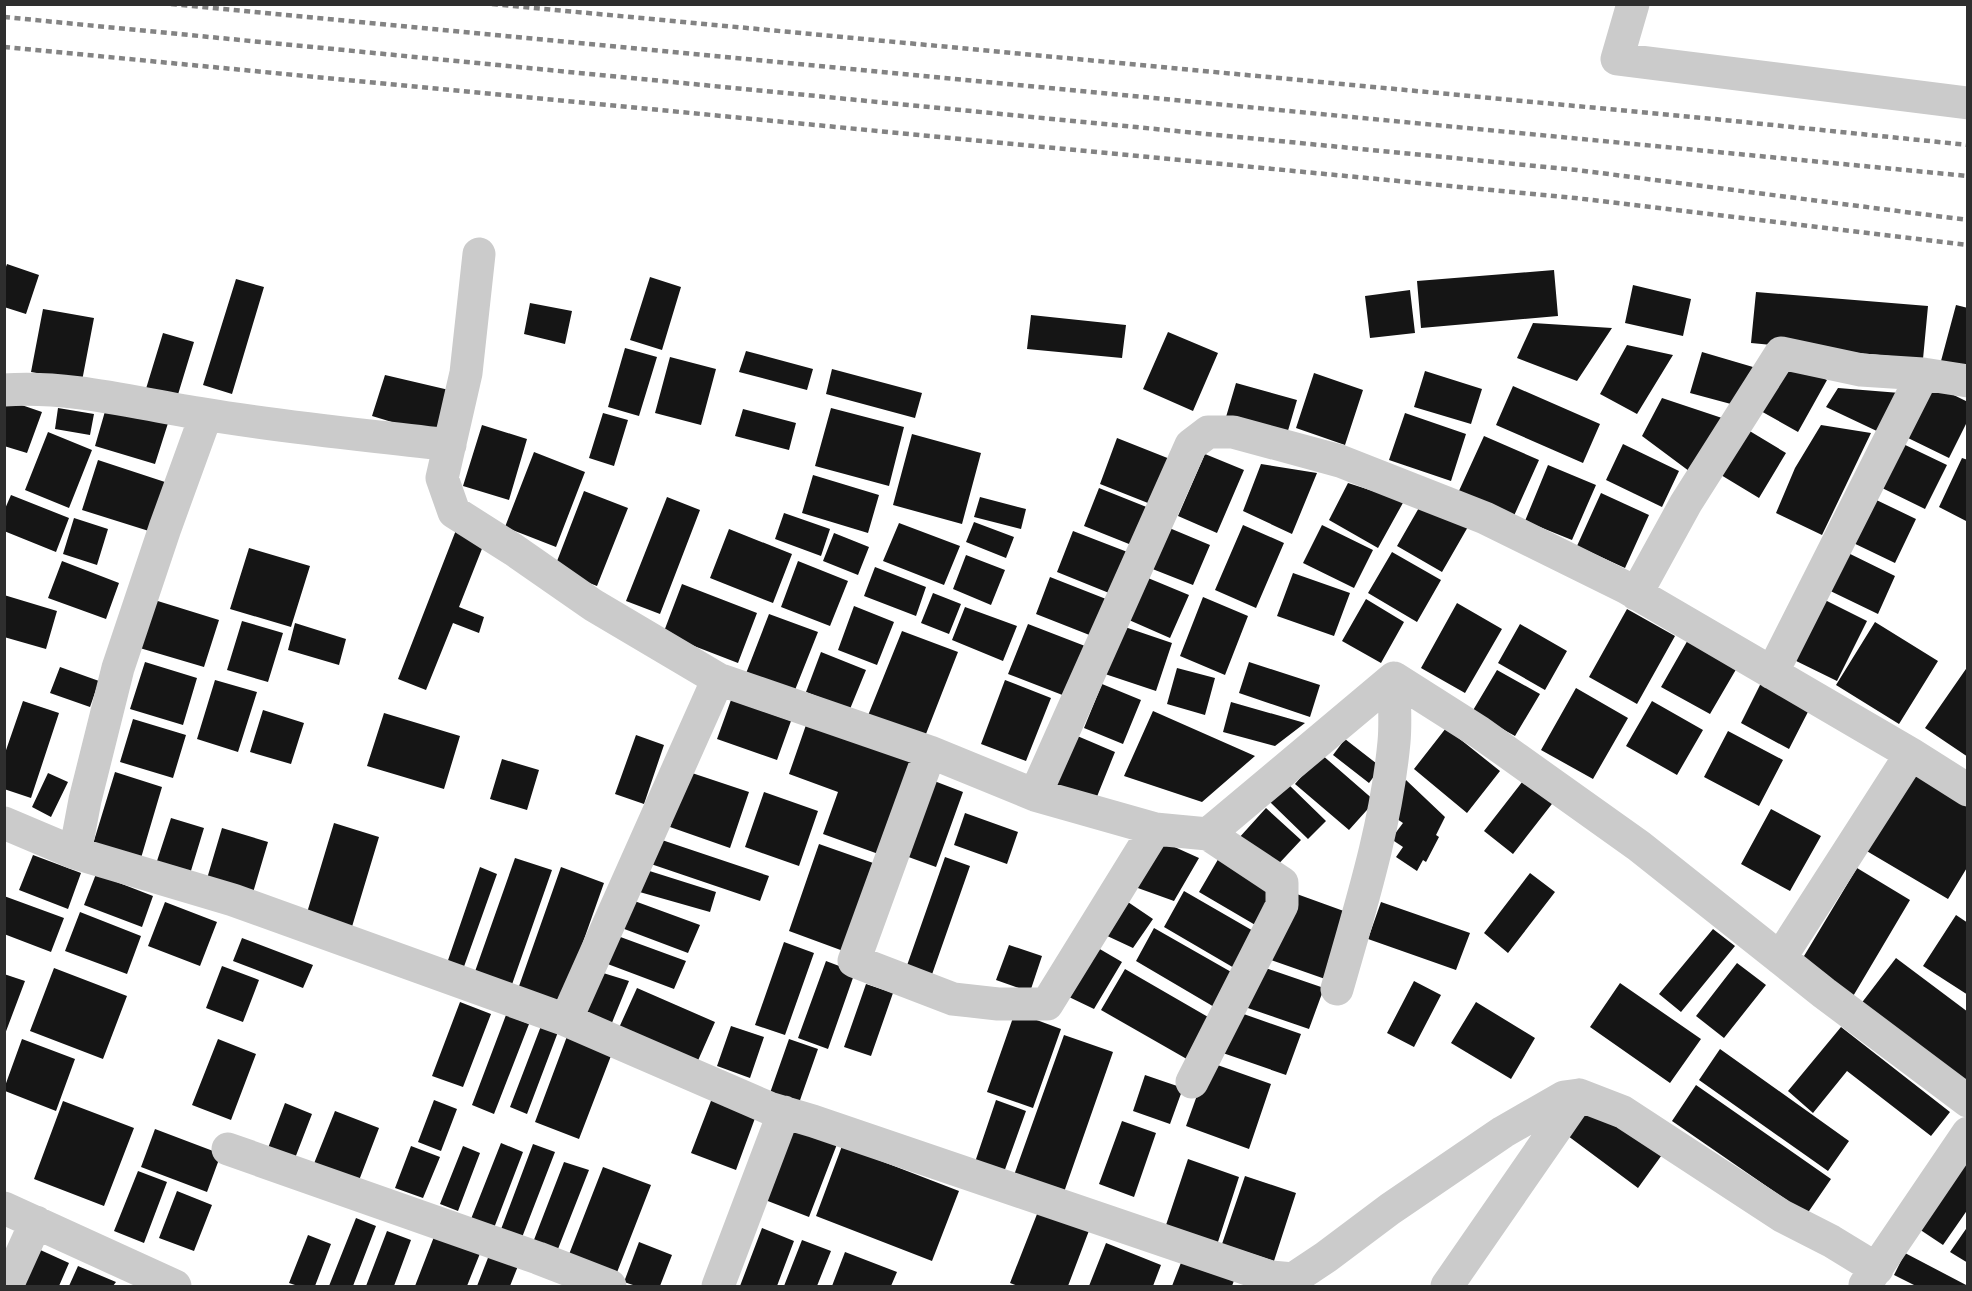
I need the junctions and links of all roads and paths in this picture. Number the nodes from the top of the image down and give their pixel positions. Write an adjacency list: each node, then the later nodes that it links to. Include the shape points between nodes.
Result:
1 (1633, 4): 2 (street, via 1617,59)
2 (1968, 103)
3 (478, 254): 8 (street, via 466,373)
4 (1923, 374): 5 (street); 9 (street, via 1861,370 1781,353 1686,503); 10 (street)
5 (1968, 381)
6 (4, 390): 7 (street, via 33,388 85,393)
7 (206, 415): 8 (street); 20 (street, via 118,668)
8 (450, 445): 12 (street, via 442,478 454,512 593,605)
9 (1636, 594): 10 (street); 16 (street, via 1485,518 1340,461 1233,432 1208,432 1191,445)
10 (1772, 673): 14 (street)
11 (1394, 678): 19 (street); 21 (street, via 1479,732 1639,846); 22 (street, via 1390,775 1370,876)
12 (717, 679): 13 (street); 23 (street)
13 (930, 752): 16 (street); 17 (street, via 854,961 953,999 1047,1004)
14 (1911, 754): 15 (street); 21 (street)
15 (1968, 790)
16 (1035, 795): 17 (street)
17 (1155, 829): 19 (street)
18 (7, 834): 20 (street)
19 (1208, 834): 24 (street, via 1282,883 1282,905)
20 (75, 853): 23 (street, via 233,900)
21 (1780, 958): 26 (street)
22 (1337, 989)
23 (566, 1020): 27 (street)
24 (1192, 1082)
25 (1579, 1095): 32 (street, via 1623,1112 1782,1216 1832,1241); 33 (street, via 1564,1097 1503,1132 1390,1209); 38 (street)
26 (1968, 1101)
27 (784, 1112): 33 (street); 37 (street)
28 (1968, 1133): 32 (street)
29 (228, 1149): 36 (street)
30 (4, 1208): 31 (street)
31 (36, 1222): 34 (street); 35 (street)
32 (1870, 1278)
33 (1298, 1283)
34 (7, 1287)
35 (174, 1287)
36 (610, 1287)
37 (718, 1287)
38 (1447, 1287)

